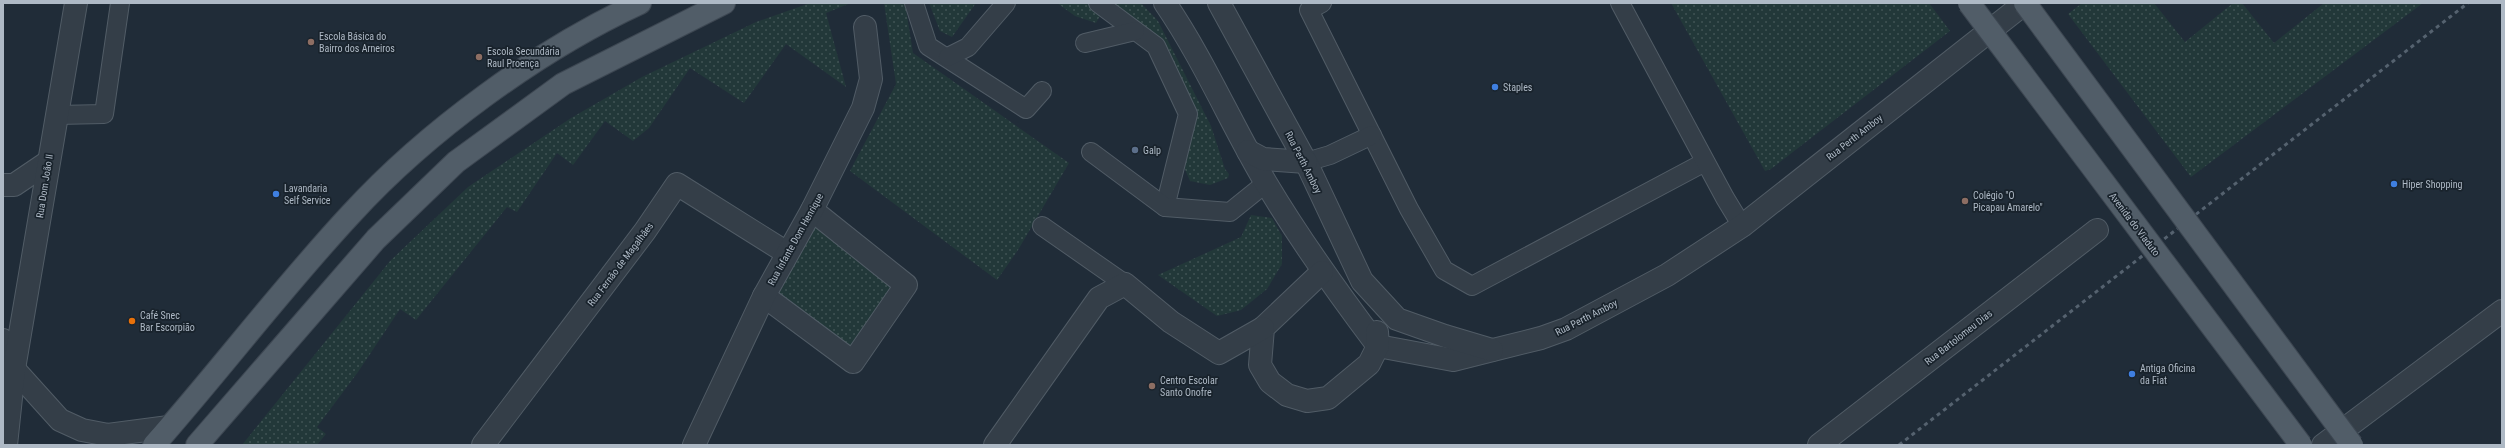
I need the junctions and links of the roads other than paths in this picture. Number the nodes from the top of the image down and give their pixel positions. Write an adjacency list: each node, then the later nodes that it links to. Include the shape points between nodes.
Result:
1 (76, 3): 19 (street, Rua Dom João II)
2 (120, 3): 19 (lane, via 104,114)
3 (640, 3): 44 (main road, via 545,55 436,132 351,214)
4 (724, 3): 47 (main road, via 563,84 456,162 376,239)
5 (914, 3): 17 (lane, via 928,46)
6 (1006, 3): 17 (lane, via 968,47)
7 (1098, 3): 15 (lane)
8 (1165, 3): 21 (street, via 1188,37)
9 (1218, 3): 24 (street, Rua Perth Amboy)
10 (1620, 3): 25 (lane)
11 (1969, 3): 52 (main road, Avenida do Viaduto, bridge)
12 (2025, 3): 31 (street, Rua Perth Amboy); 54 (main road, bridge)
13 (1312, 5): 20 (lane)
14 (865, 27): 29 (street, Rua Infante Dom Henrique, via 871,79 863,108)
15 (1135, 30): 16 (lane); 28 (lane, via 1156,46 1188,114)
16 (1085, 43)
17 (948, 57): 18 (lane, via 1026,109)
18 (1042, 90)
19 (57, 115): 23 (street, Rua Dom João II)
20 (1372, 135): 24 (lane, via 1330,155); 25 (lane, via 1409,209 1444,270 1472,286)
21 (1248, 151): 24 (street, via 1263,159); 26 (street)
22 (1091, 152): 28 (lane)
23 (48, 162): 27 (street, via 14,185); 43 (street, Rua Dom João II)
24 (1306, 162): 36 (street, Rua Perth Amboy, via 1362,281)
25 (1705, 162): 31 (lane)
26 (1266, 183): 28 (lane, via 1230,212); 34 (street)
27 (3, 185)
28 (1165, 207)
29 (812, 210): 33 (street, Rua Infante Dom Henrique); 37 (street, via 906,285 853,362)
30 (1042, 226): 35 (lane)
31 (1742, 226): 42 (street, Rua Perth Amboy, via 1666,275 1566,329)
32 (2097, 230): 51 (street, Rua Bartolomeu Dias)
33 (787, 253): 37 (street, Rua Infante Dom Henrique); 48 (street, Rua Fernão de Magalhães, via 677,184 646,231)
34 (1322, 272): 39 (street); 41 (street)
35 (1125, 284): 39 (street, via 1171,322 1219,353); 50 (street, via 1099,298)
36 (1374, 294): 41 (street); 42 (street, Rua Perth Amboy, via 1397,318)
37 (764, 296): 49 (street, Rua Infante Dom Henrique)
38 (2502, 311): 53 (street)
39 (1263, 328): 41 (street, via 1260,365 1270,382 1287,395 1307,401 1328,398 1369,364)
40 (3, 340): 43 (street)
41 (1378, 346): 42 (street, via 1453,360)
42 (1495, 351)
43 (14, 369): 44 (street, via 60,420 82,430 108,435); 45 (street, Rua Dom João II)
44 (170, 427): 46 (main road)
45 (6, 445)
46 (154, 445)
47 (197, 445)
48 (483, 445)
49 (694, 445)
50 (996, 445)
51 (1819, 445)
52 (2301, 445)
53 (2323, 445)
54 (2352, 445)

